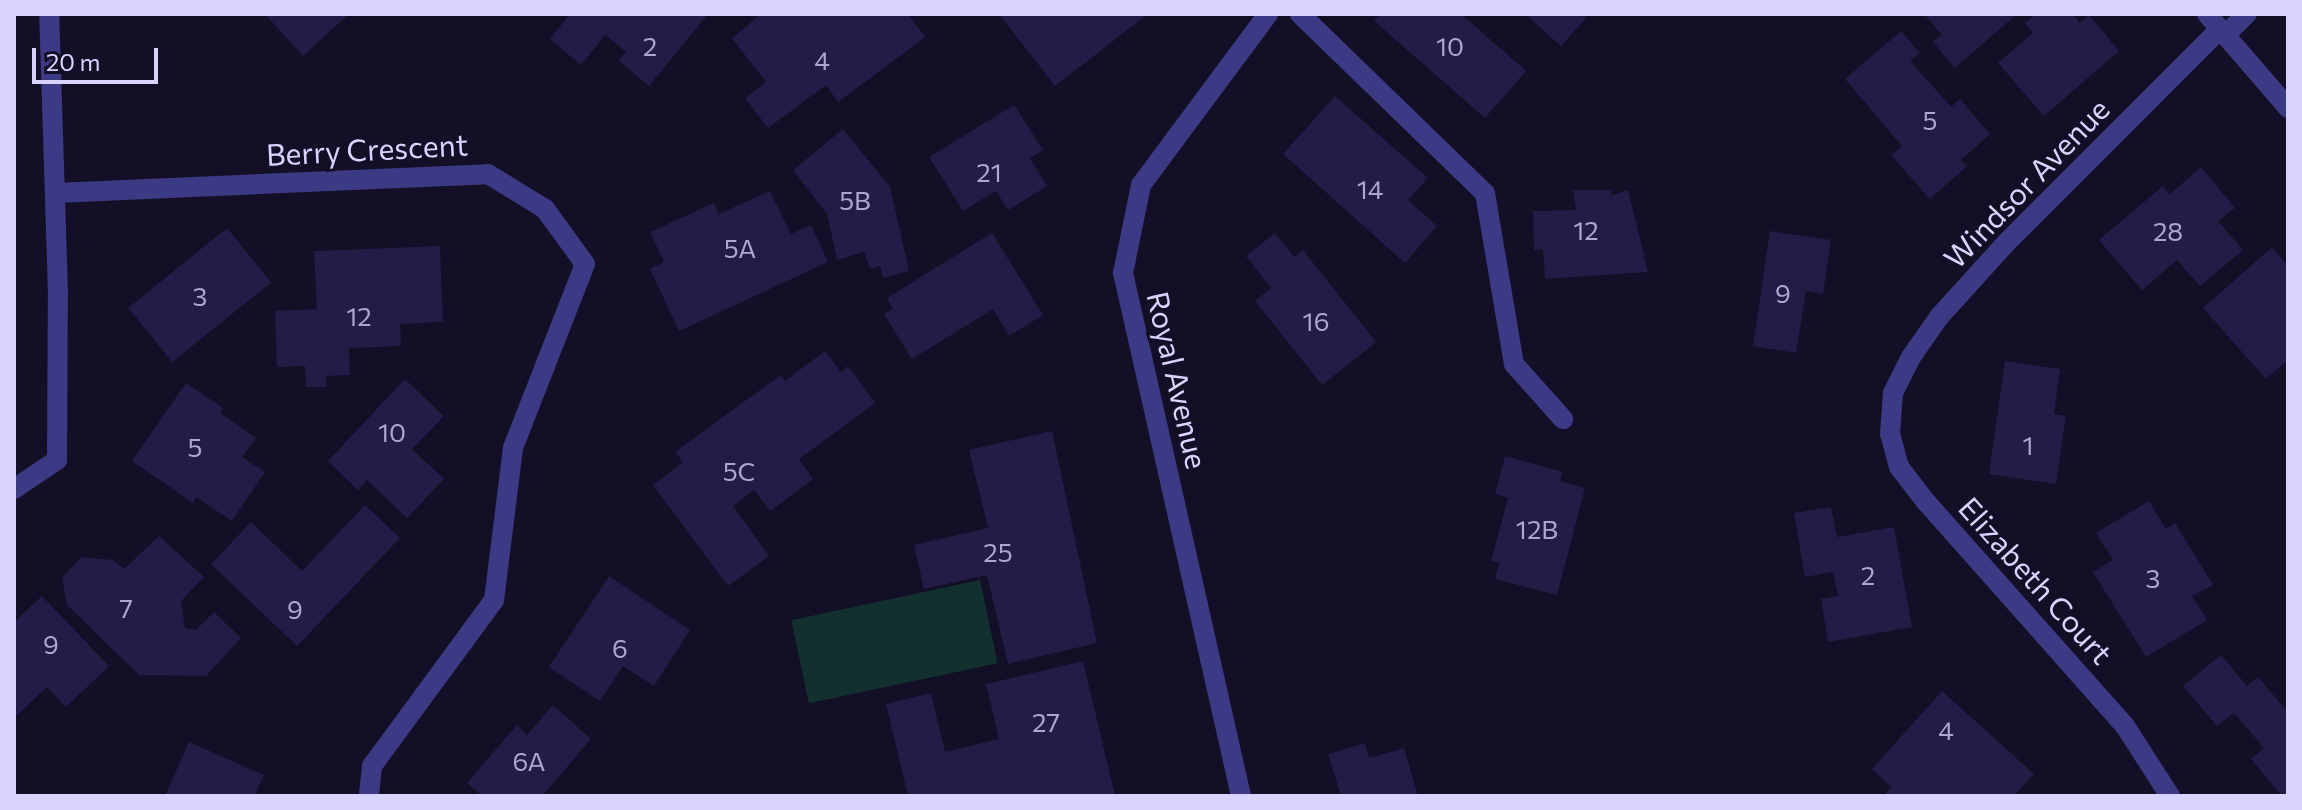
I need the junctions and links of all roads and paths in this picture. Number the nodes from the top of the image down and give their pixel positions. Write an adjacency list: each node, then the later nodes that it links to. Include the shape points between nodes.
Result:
1 (49, 14): 7 (street)
2 (1268, 14): 12 (street, Royal Avenue, via 1141,185 1123,273)
3 (1300, 14): 9 (street, via 1485,193 1514,364)
4 (2247, 14): 5 (street, Windsor Avenue)
5 (2218, 26): 6 (street); 8 (street, Windsor Avenue, via 1939,317)
6 (2288, 108)
7 (56, 193): 10 (street, via 57,460); 11 (street, Berry Crescent, via 488,174 545,209 585,264 513,448 494,600 372,766)
8 (1893, 393): 13 (street, Elizabeth Court, via 1890,434 1899,467 2125,726)
9 (1563, 419)
10 (14, 489)
11 (369, 796)
12 (1241, 796)
13 (2170, 796)

